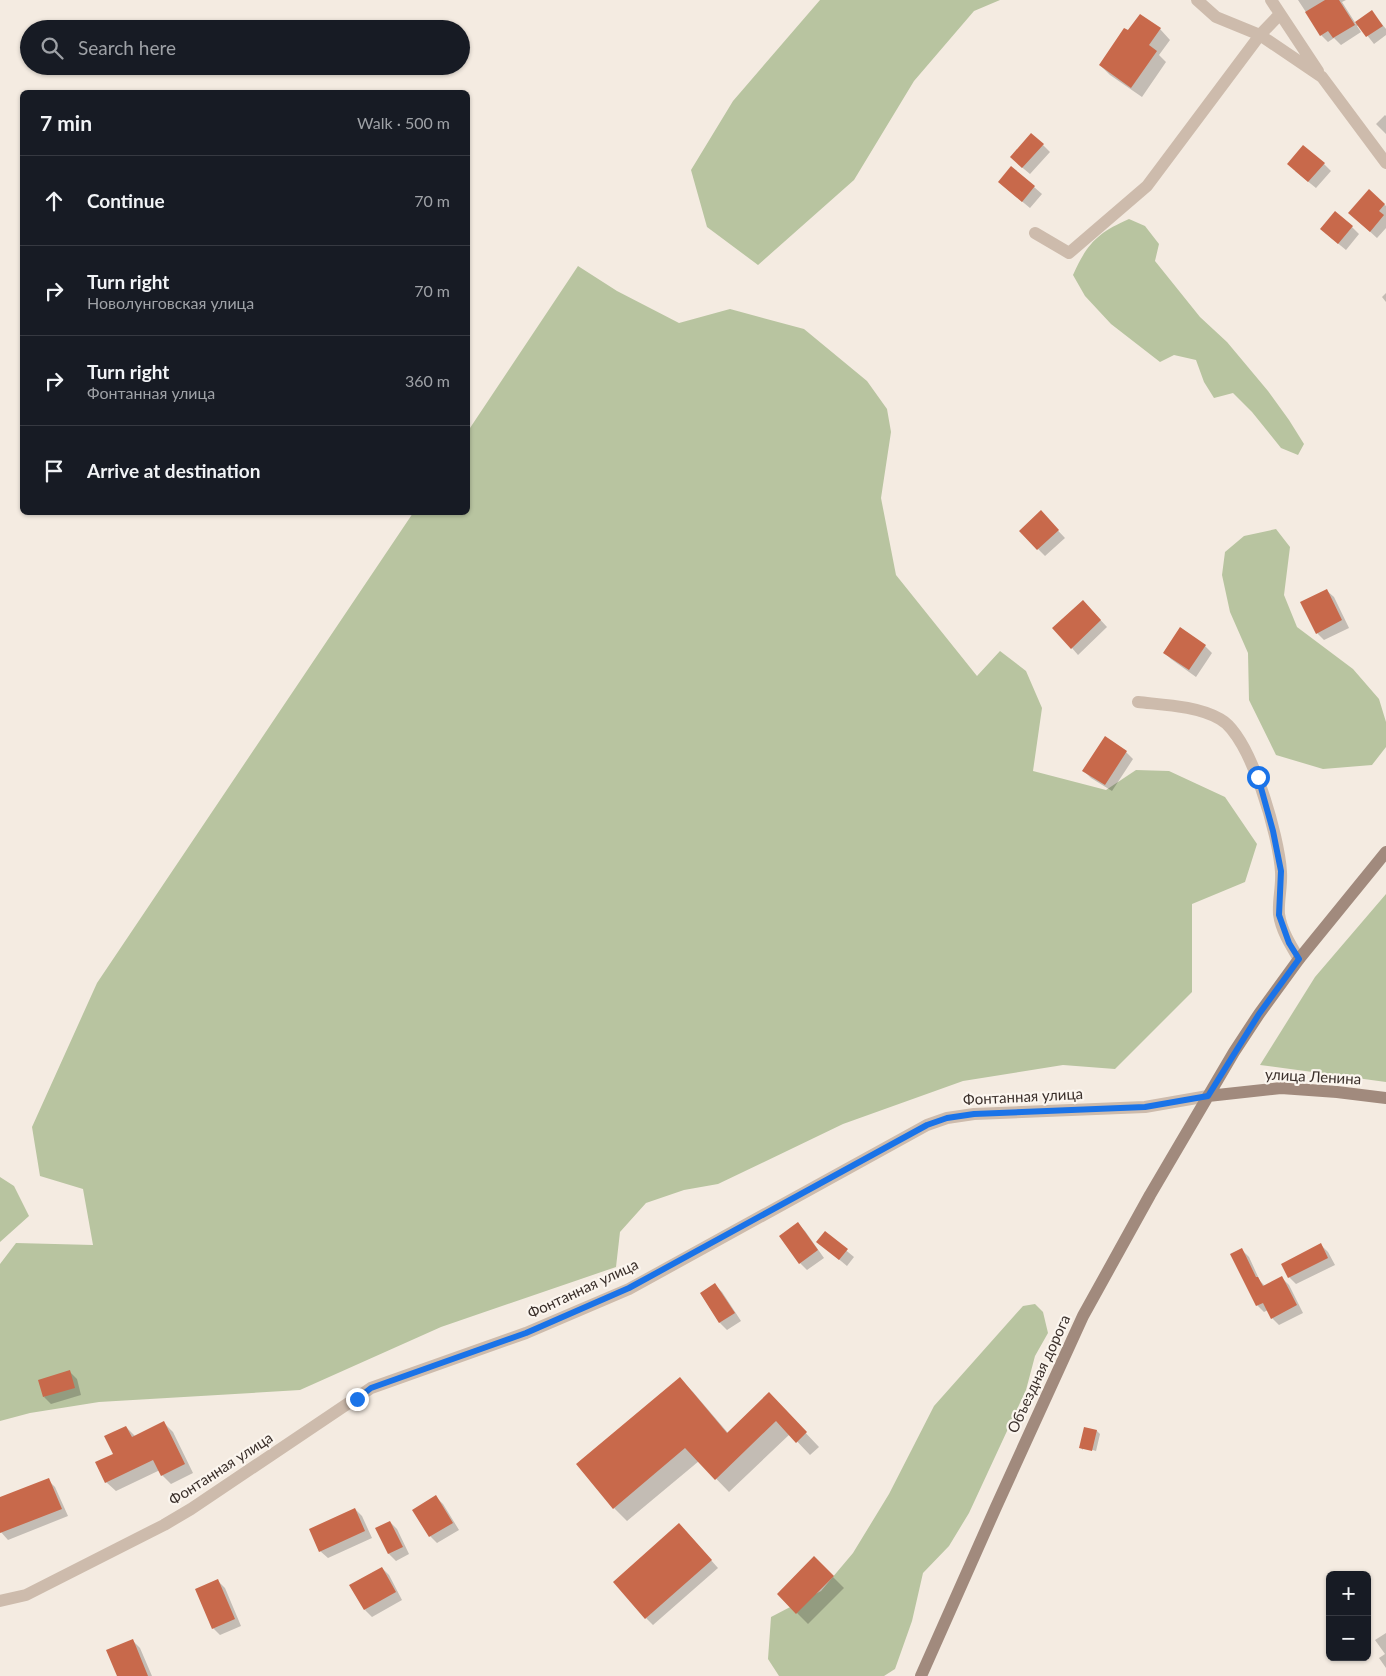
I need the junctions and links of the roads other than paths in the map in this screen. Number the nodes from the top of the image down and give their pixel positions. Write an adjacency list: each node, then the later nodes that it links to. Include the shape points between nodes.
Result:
1 (1197, 0): 4 (street, via 1216,18)
2 (1271, 0): 3 (street)
3 (1280, 14): 4 (street); 5 (street)
4 (1260, 34): 5 (street); 7 (street, via 1147,186 1069,253)
5 (1322, 77): 6 (street)
6 (1386, 163)
7 (1035, 233)
8 (1138, 702): 10 (street, via 1201,712 1221,719 1235,731 1258,777 1281,871 1279,915)
9 (1386, 852): 10 (street, Объездная дорога)
10 (1299, 959): 11 (street, Объездная дорога, via 1259,1014)
11 (1208, 1096): 12 (street, улица Ленина, via 1281,1088); 13 (street, Фонтанная улица, via 1145,1107 974,1114 927,1125 629,1288 526,1333 371,1388 164,1525 26,1596); 14 (street, Объездная дорога, via 1084,1316)
12 (1386, 1098)
13 (0, 1601)
14 (921, 1676)

